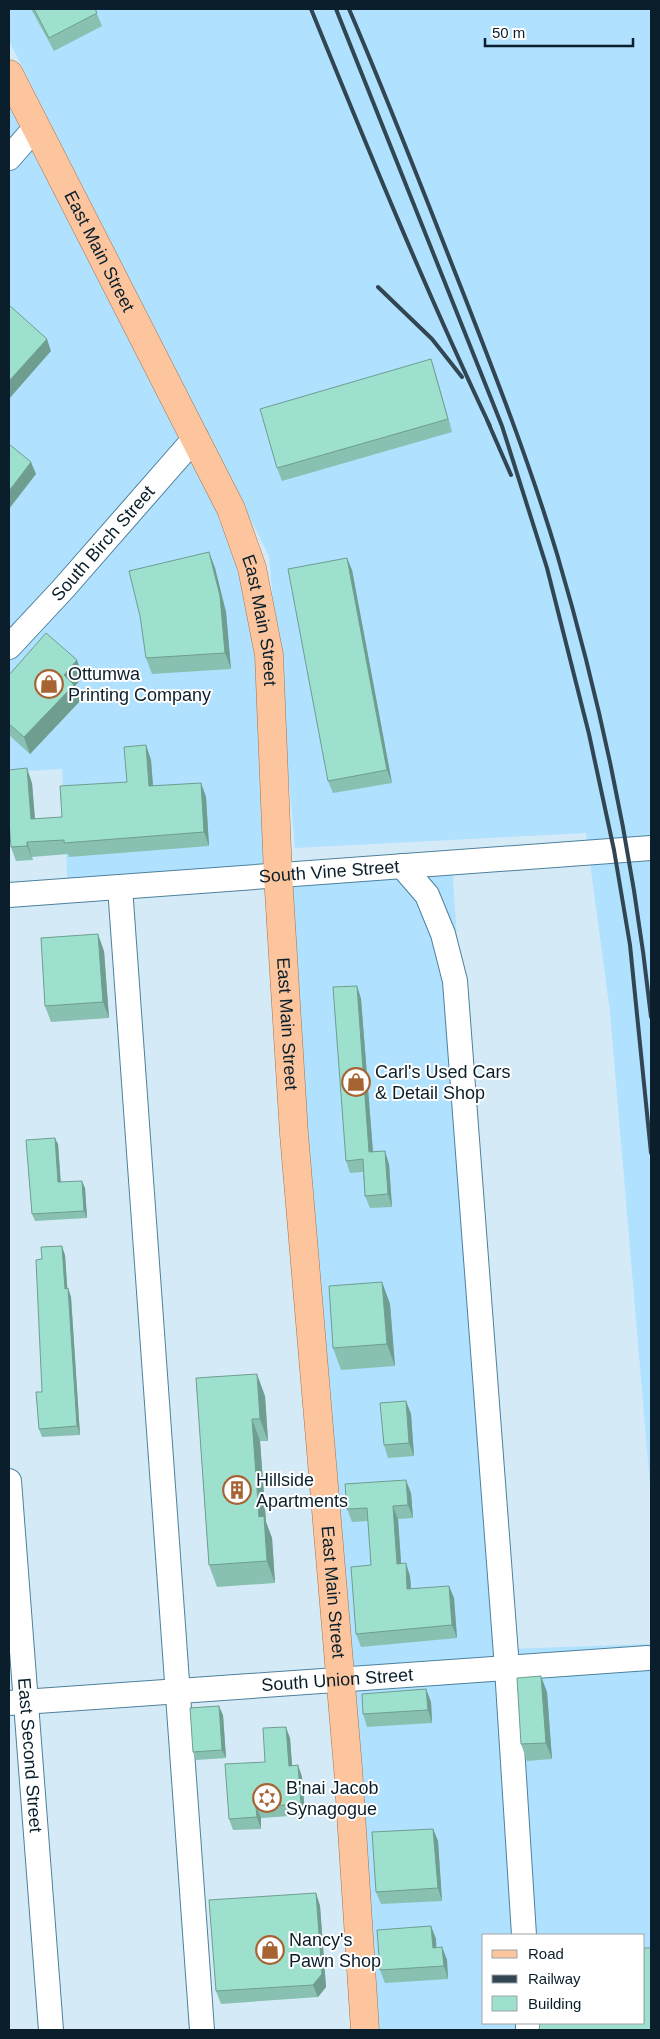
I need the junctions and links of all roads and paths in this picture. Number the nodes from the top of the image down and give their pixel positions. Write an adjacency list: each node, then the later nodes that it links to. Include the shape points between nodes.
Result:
1 (9, 74): 2 (main road, East Main Street)
2 (36, 127): 3 (street); 4 (main road, East Main Street)
3 (9, 158)
4 (196, 437): 5 (street, South Birch Street); 8 (main road, East Main Street, via 231,509 258,594 269,655)
5 (9, 647)
6 (651, 848): 7 (street, South Vine Street)
7 (402, 866): 8 (street, South Vine Street); 13 (street, via 427,895 443,934 455,981)
8 (278, 875): 9 (street, South Vine Street); 14 (main road, East Main Street, via 294,1134)
9 (120, 887): 10 (street, South Vine Street); 15 (street)
10 (9, 895)
11 (9, 1481): 16 (street, East Second Street)
12 (648, 1658): 13 (street, South Union Street)
13 (507, 1668): 14 (street, South Union Street); 17 (street)
14 (340, 1680): 15 (street, South Union Street); 20 (main road, East Main Street)
15 (178, 1692): 16 (street, South Union Street); 19 (street)
16 (17, 1703): 18 (street, East Second Street)
17 (524, 1934)
18 (51, 2030)
19 (202, 2030)
20 (365, 2030)

